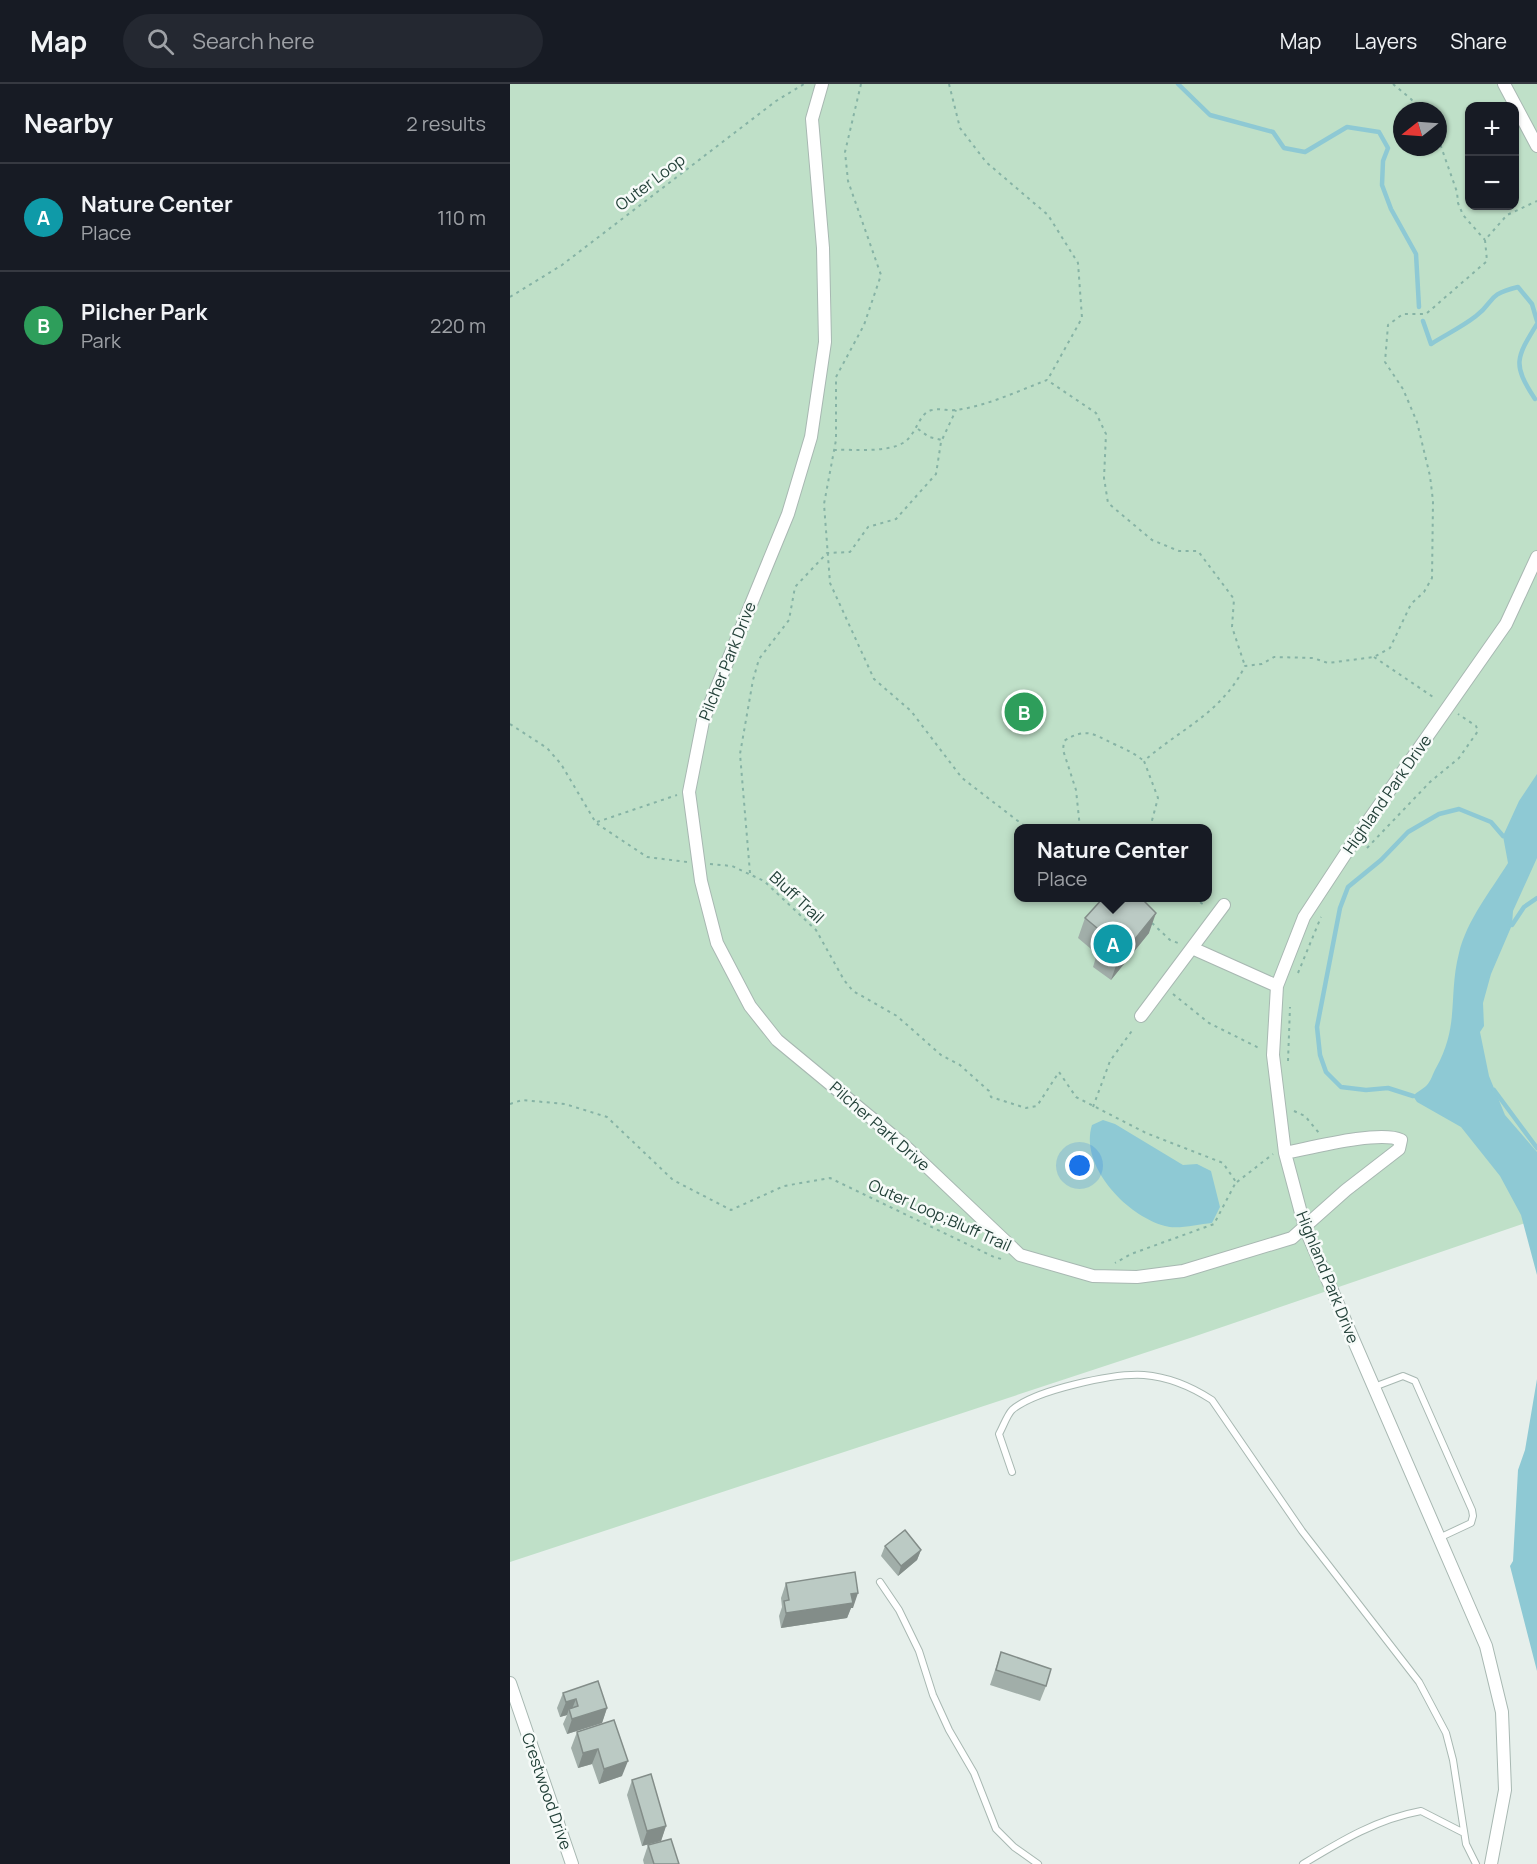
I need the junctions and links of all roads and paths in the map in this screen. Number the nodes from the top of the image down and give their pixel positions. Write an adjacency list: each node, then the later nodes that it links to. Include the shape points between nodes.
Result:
1 (804, 84): 12 (path, Outer Loop, via 776,101 562,265)
2 (822, 84): 25 (street, Pilcher Park Drive, via 813,119 824,248 825,342 811,437 788,514 703,721)
3 (861, 84): 17 (path, via 845,153 849,181 881,275 864,325 836,377)
4 (949, 84): 13 (path, via 960,128 986,162 1048,215 1078,263 1082,318)
5 (1393, 84): 7 (path)
6 (1504, 84): 8 (street)
7 (1413, 102)
8 (1537, 146)
9 (1444, 156): 11 (path, via 1463,215)
10 (1537, 201): 11 (path, via 1507,215)
11 (1485, 240): 20 (path, via 1488,261 1471,277 1426,314 1403,314 1388,325 1386,362 1403,388 1417,422 1430,476 1432,578 1412,604 1390,648)
12 (510, 297)
13 (1047, 380): 14 (path, via 999,399); 21 (path, via 1096,413 1106,435 1104,478 1108,503 1152,540 1179,551 1198,551 1234,599 1232,627)
14 (956, 410): 15 (path, via 931,410 922,417); 16 (path)
15 (918, 429): 16 (path); 17 (path, via 903,442 886,447)
16 (942, 440): 18 (path, via 936,474 896,519 868,527 850,552)
17 (834, 450): 18 (path, via 824,504)
18 (827, 553): 27 (path, via 830,583 874,679 911,711 962,778); 32 (path, via 795,587 789,620 759,659 753,680 740,754)
19 (1537, 557): 22 (street, Highland Park Drive, via 1506,624)
20 (1374, 657): 21 (path, via 1328,663 1313,658 1274,657 1262,664); 22 (path)
21 (1245, 666): 24 (path, via 1237,682 1201,720)
22 (1447, 707): 30 (path, via 1478,731 1459,758 1430,782); 41 (street, Highland Park Drive, via 1304,917)
23 (510, 724): 26 (path, Bluff Trail, via 547,748)
24 (1144, 761): 28 (path, via 1099,734 1077,733 1064,741); 29 (path, via 1158,798)
25 (688, 792): 26 (path); 31 (street, Pilcher Park Drive)
26 (596, 822): 31 (path, Bluff Trail, via 647,857)
27 (1022, 824)
28 (1080, 824)
29 (1151, 824)
30 (1360, 855)
31 (699, 863): 32 (path, Bluff Trail, via 732,866); 52 (street, Pilcher Park Drive, via 717,943 750,1006 770,1031 904,1145 1020,1255 1093,1276 1137,1277 1194,1268 1292,1238)
32 (750, 873): 48 (path, Bluff Trail, via 791,904 816,930 853,991 897,1016 941,1055 960,1065 991,1097 1026,1108 1037,1106 1059,1071 1076,1097)
33 (1200, 902): 34 (path)
34 (1204, 905)
35 (1224, 905): 38 (street)
36 (1324, 909): 39 (path)
37 (1147, 919): 38 (path, via 1170,940)
38 (1192, 948): 40 (street); 41 (street)
39 (1294, 981)
40 (1164, 986): 43 (street); 44 (path, via 1209,1023)
41 (1277, 986): 44 (street, Highland Park Drive)
42 (1290, 1002): 45 (path)
43 (1142, 1016): 48 (path, via 1110,1061)
44 (1273, 1054): 47 (street, Highland Park Drive)
45 (1287, 1065)
46 (510, 1104): 53 (path, Outer Loop;Bluff Trail, via 522,1100 565,1104 608,1117 673,1180 732,1210 784,1186 830,1178)
47 (1278, 1104): 49 (path, via 1305,1116); 50 (street, Highland Park Drive)
48 (1093, 1107): 51 (path, via 1223,1163)
49 (1325, 1146): 50 (street); 52 (street, Pilcher Park Drive, via 1371,1138 1401,1140 1399,1149)
50 (1280, 1153): 51 (path); 52 (street, Highland Park Drive)
51 (1236, 1182): 54 (path, via 1214,1224 1131,1254)
52 (1305, 1227): 55 (street, Highland Park Drive)
53 (1006, 1260)
54 (1112, 1265)
55 (1374, 1388): 57 (street, Highland Park Drive); 57 (lane, via 1403,1376 1415,1381 1472,1510 1471,1523)
56 (1012, 1472): 60 (lane, via 999,1434 1011,1411 1035,1396 1071,1385 1144,1375 1192,1387 1212,1400 1302,1530 1419,1682 1446,1733)
57 (1438, 1539): 65 (street, Highland Park Drive, via 1486,1646 1502,1712 1504,1790)
58 (880, 1582): 62 (lane, via 919,1651 933,1695 974,1773 996,1829)
59 (510, 1683): 61 (street, Crestwood Drive)
60 (1464, 1833): 63 (lane, via 1421,1811 1390,1818); 64 (lane)
61 (572, 1864)
62 (1038, 1864)
63 (1303, 1864)
64 (1476, 1864)
65 (1491, 1864)

